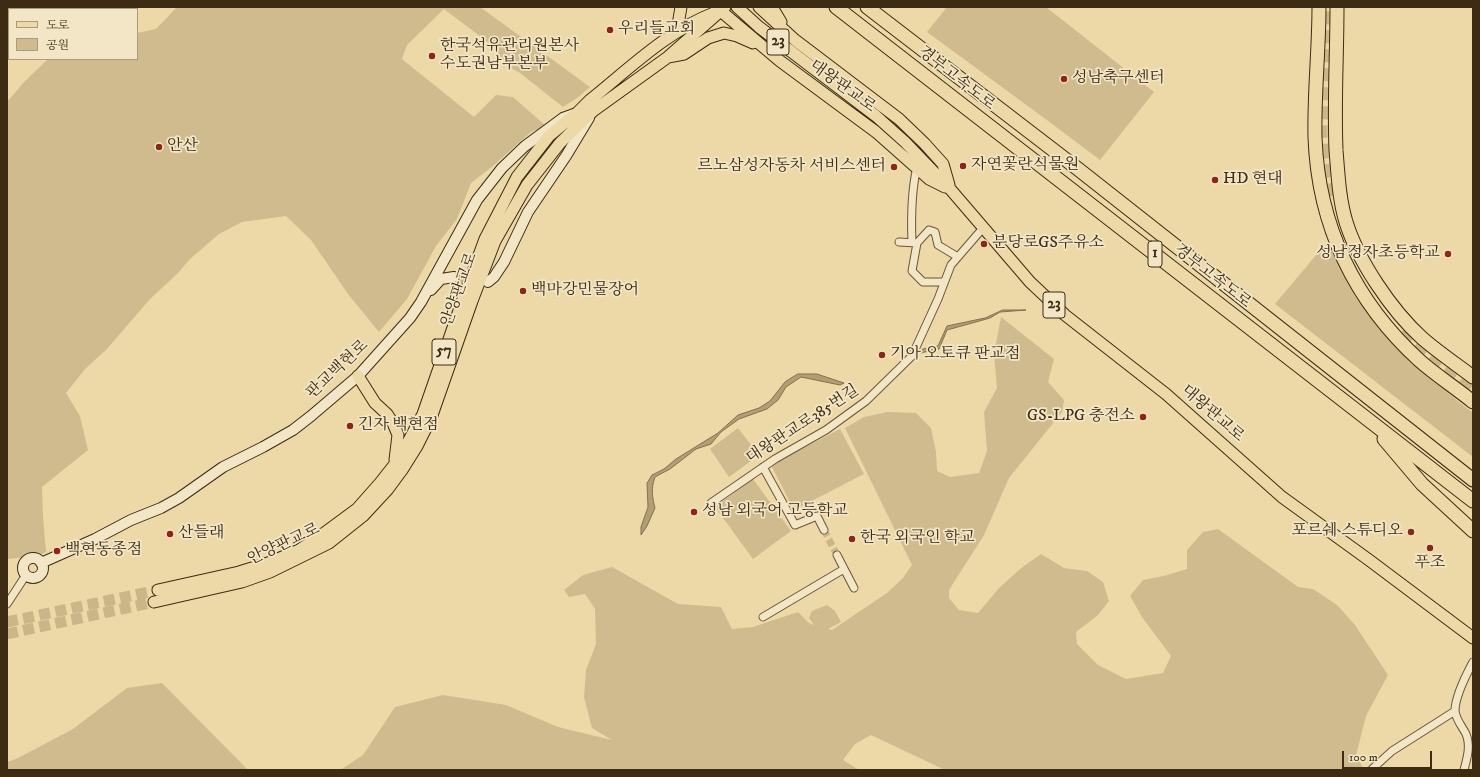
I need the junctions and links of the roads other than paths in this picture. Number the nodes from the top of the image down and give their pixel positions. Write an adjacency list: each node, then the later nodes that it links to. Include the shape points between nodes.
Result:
1 (681, 7): 10 (main road, 57, via 678,25)
2 (736, 7): 17 (main road, 대왕판교로 / 23, via 892,130)
3 (759, 7): 11 (main road, 대왕판교로)
4 (772, 7): 11 (main road)
5 (836, 7): 29 (highway, 경부고속도로 / 1)
6 (867, 7): 32 (highway, 경부고속도로 / 1)
7 (1319, 7): 28 (highway, via 1316,138 1318,172 1329,222 1351,276 1367,303 1420,362)
8 (1337, 7): 27 (highway, via 1337,170 1346,221 1354,244 1371,274 1407,322 1422,338)
9 (720, 8): 10 (main road, 안양판교로 / 57); 12 (main road, 안양판교로 / 57, via 699,31); 13 (main road, 대왕판교로 / 23)
10 (671, 36): 15 (main road, 안양판교로 / 57)
11 (795, 40): 17 (main road, 대왕판교로, via 900,119 943,164)
12 (668, 57): 13 (main road, via 684,54 708,38 724,33 751,42); 14 (main road, 안양판교로 / 57)
13 (780, 61): 16 (main road, 대왕판교로, via 876,132)
14 (593, 111): 23 (street, via 528,212 504,262); 43 (main road, 안양판교로 / 57, via 560,143 527,185 495,241 432,418 388,489 364,516 328,543 270,572 242,582)
15 (578, 112): 22 (street, 판교백현로, via 563,118 525,146 502,168 477,200); 30 (main road, 안양판교로 / 57, via 549,136 517,178 489,232 423,414)
16 (917, 168): 17 (main road, 대왕판교로, via 929,179); 20 (street, via 912,186 911,223)
17 (951, 190): 18 (main road, 대왕판교로 / 23)
18 (983, 228): 21 (street, 대왕판교로385번길); 46 (main road, 대왕판교로 / 23, via 1030,282 1065,315 1166,394 1282,497)
19 (898, 242): 20 (street)
20 (914, 242): 21 (street, via 930,230 935,232 938,245); 24 (street, via 912,271 924,282)
21 (958, 257): 24 (street, 대왕판교로385번길, via 950,265)
22 (443, 261): 25 (street, 판교백현로); 25 (street, via 443,268 454,277 441,279)
23 (488, 282)
24 (944, 282): 31 (street, 대왕판교로385번길, via 912,356 866,402 826,430)
25 (421, 302): 26 (street, 판교백현로)
26 (358, 376): 30 (main road, via 375,403 394,423 398,435); 38 (street, 판교백현로, via 293,430 223,467 179,498 150,514 130,520 95,540)
27 (1473, 377)
28 (1473, 402)
29 (1368, 420): 33 (highway, 경부고속도로 / 1); 36 (highway, via 1422,484)
30 (395, 464): 42 (main road, 안양판교로 / 57, via 357,509 299,550 239,572)
31 (763, 467): 34 (street, 대왕판교로385번길); 35 (street, via 795,525 817,516)
32 (1473, 480)
33 (1473, 501)
34 (711, 503)
35 (824, 530)
36 (1473, 531)
37 (837, 555): 39 (street)
38 (41, 563): 40 (street, via 42,571 38,576 33,578); 40 (street, via 33,558 27,560 23,569)
39 (844, 569): 41 (street); 45 (street)
40 (26, 575): 44 (street)
41 (854, 588)
42 (158, 590)
43 (154, 602)
44 (7, 604)
45 (763, 617)
46 (1473, 638)
47 (1473, 662): 48 (street, via 1459,693)
48 (1455, 711): 49 (street, via 1392,751); 50 (street, via 1466,734 1469,749)
49 (1371, 770)
50 (1464, 770)

